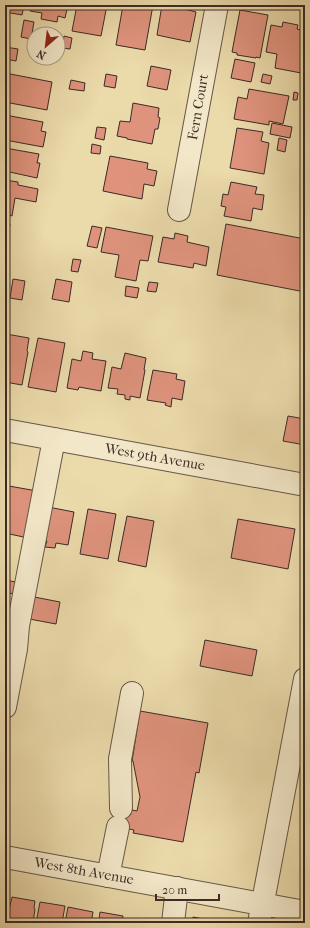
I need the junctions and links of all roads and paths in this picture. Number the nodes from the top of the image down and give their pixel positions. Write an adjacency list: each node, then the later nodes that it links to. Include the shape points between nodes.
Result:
1 (217, 5): 2 (street, Fern Court)
2 (179, 210)
3 (5, 430): 4 (street, West 9th Avenue)
4 (54, 439): 5 (street, West 9th Avenue); 8 (street)
5 (305, 485)
6 (305, 679): 13 (street)
7 (132, 693): 10 (street, via 120,759 119,818)
8 (5, 707)
9 (5, 857): 10 (street, West 8th Avenue)
10 (108, 876): 11 (street, West 8th Avenue)
11 (177, 888): 13 (street, West 8th Avenue); 14 (street)
12 (305, 912): 13 (street, West 8th Avenue)
13 (261, 913)
14 (173, 923)

